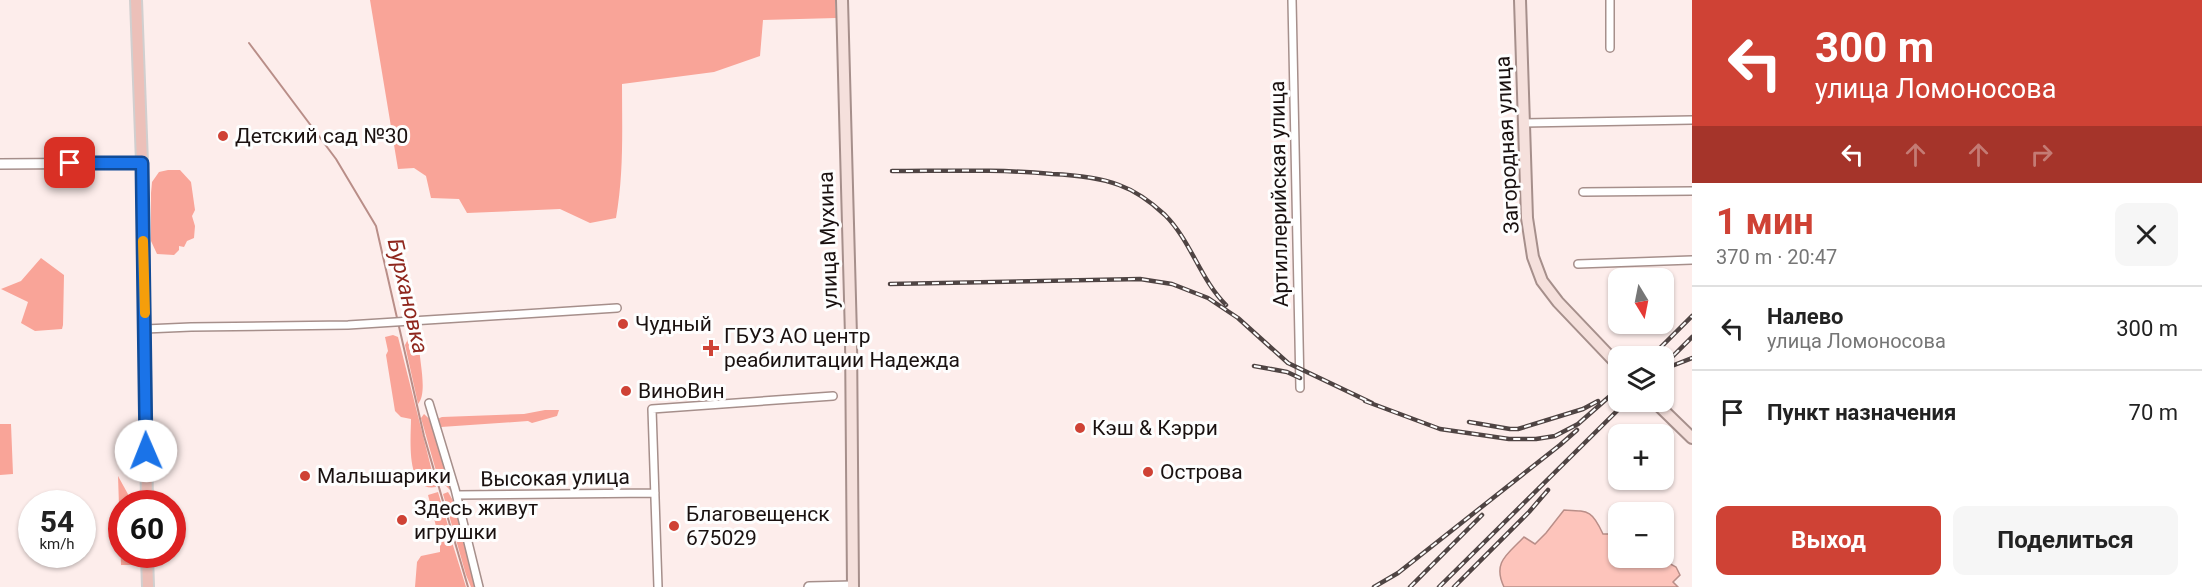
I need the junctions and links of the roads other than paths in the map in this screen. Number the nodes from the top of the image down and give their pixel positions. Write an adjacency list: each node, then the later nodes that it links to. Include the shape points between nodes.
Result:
1 (136, 0): 9 (main road)
2 (842, 0): 27 (main road, улица Мухина)
3 (1292, 0): 18 (street, Артиллерийская улица)
4 (1520, 0): 8 (main road, Загородная улица)
5 (1610, 0): 6 (street)
6 (1610, 48)
7 (1692, 120): 8 (street)
8 (1523, 123): 17 (main road, Загородная улица, via 1527,218 1533,257 1542,281 1558,302)
9 (142, 163): 10 (street); 16 (main road)
10 (0, 164)
11 (1692, 191): 12 (street)
12 (1583, 192)
13 (1692, 260): 14 (street)
14 (1578, 264)
15 (617, 308): 16 (street, via 333,326)
16 (145, 329): 23 (main road)
17 (1608, 354)
18 (1300, 388)
19 (833, 396): 24 (street, via 652,409)
20 (429, 403): 25 (street)
21 (1665, 412): 22 (main road)
22 (1692, 438)
23 (147, 490)
24 (655, 493): 25 (street, Высокая улица); 30 (street)
25 (457, 495): 29 (street)
26 (147, 568): 28 (main road)
27 (853, 586): 31 (street)
28 (148, 587)
29 (479, 587)
30 (658, 587)
31 (809, 587)

